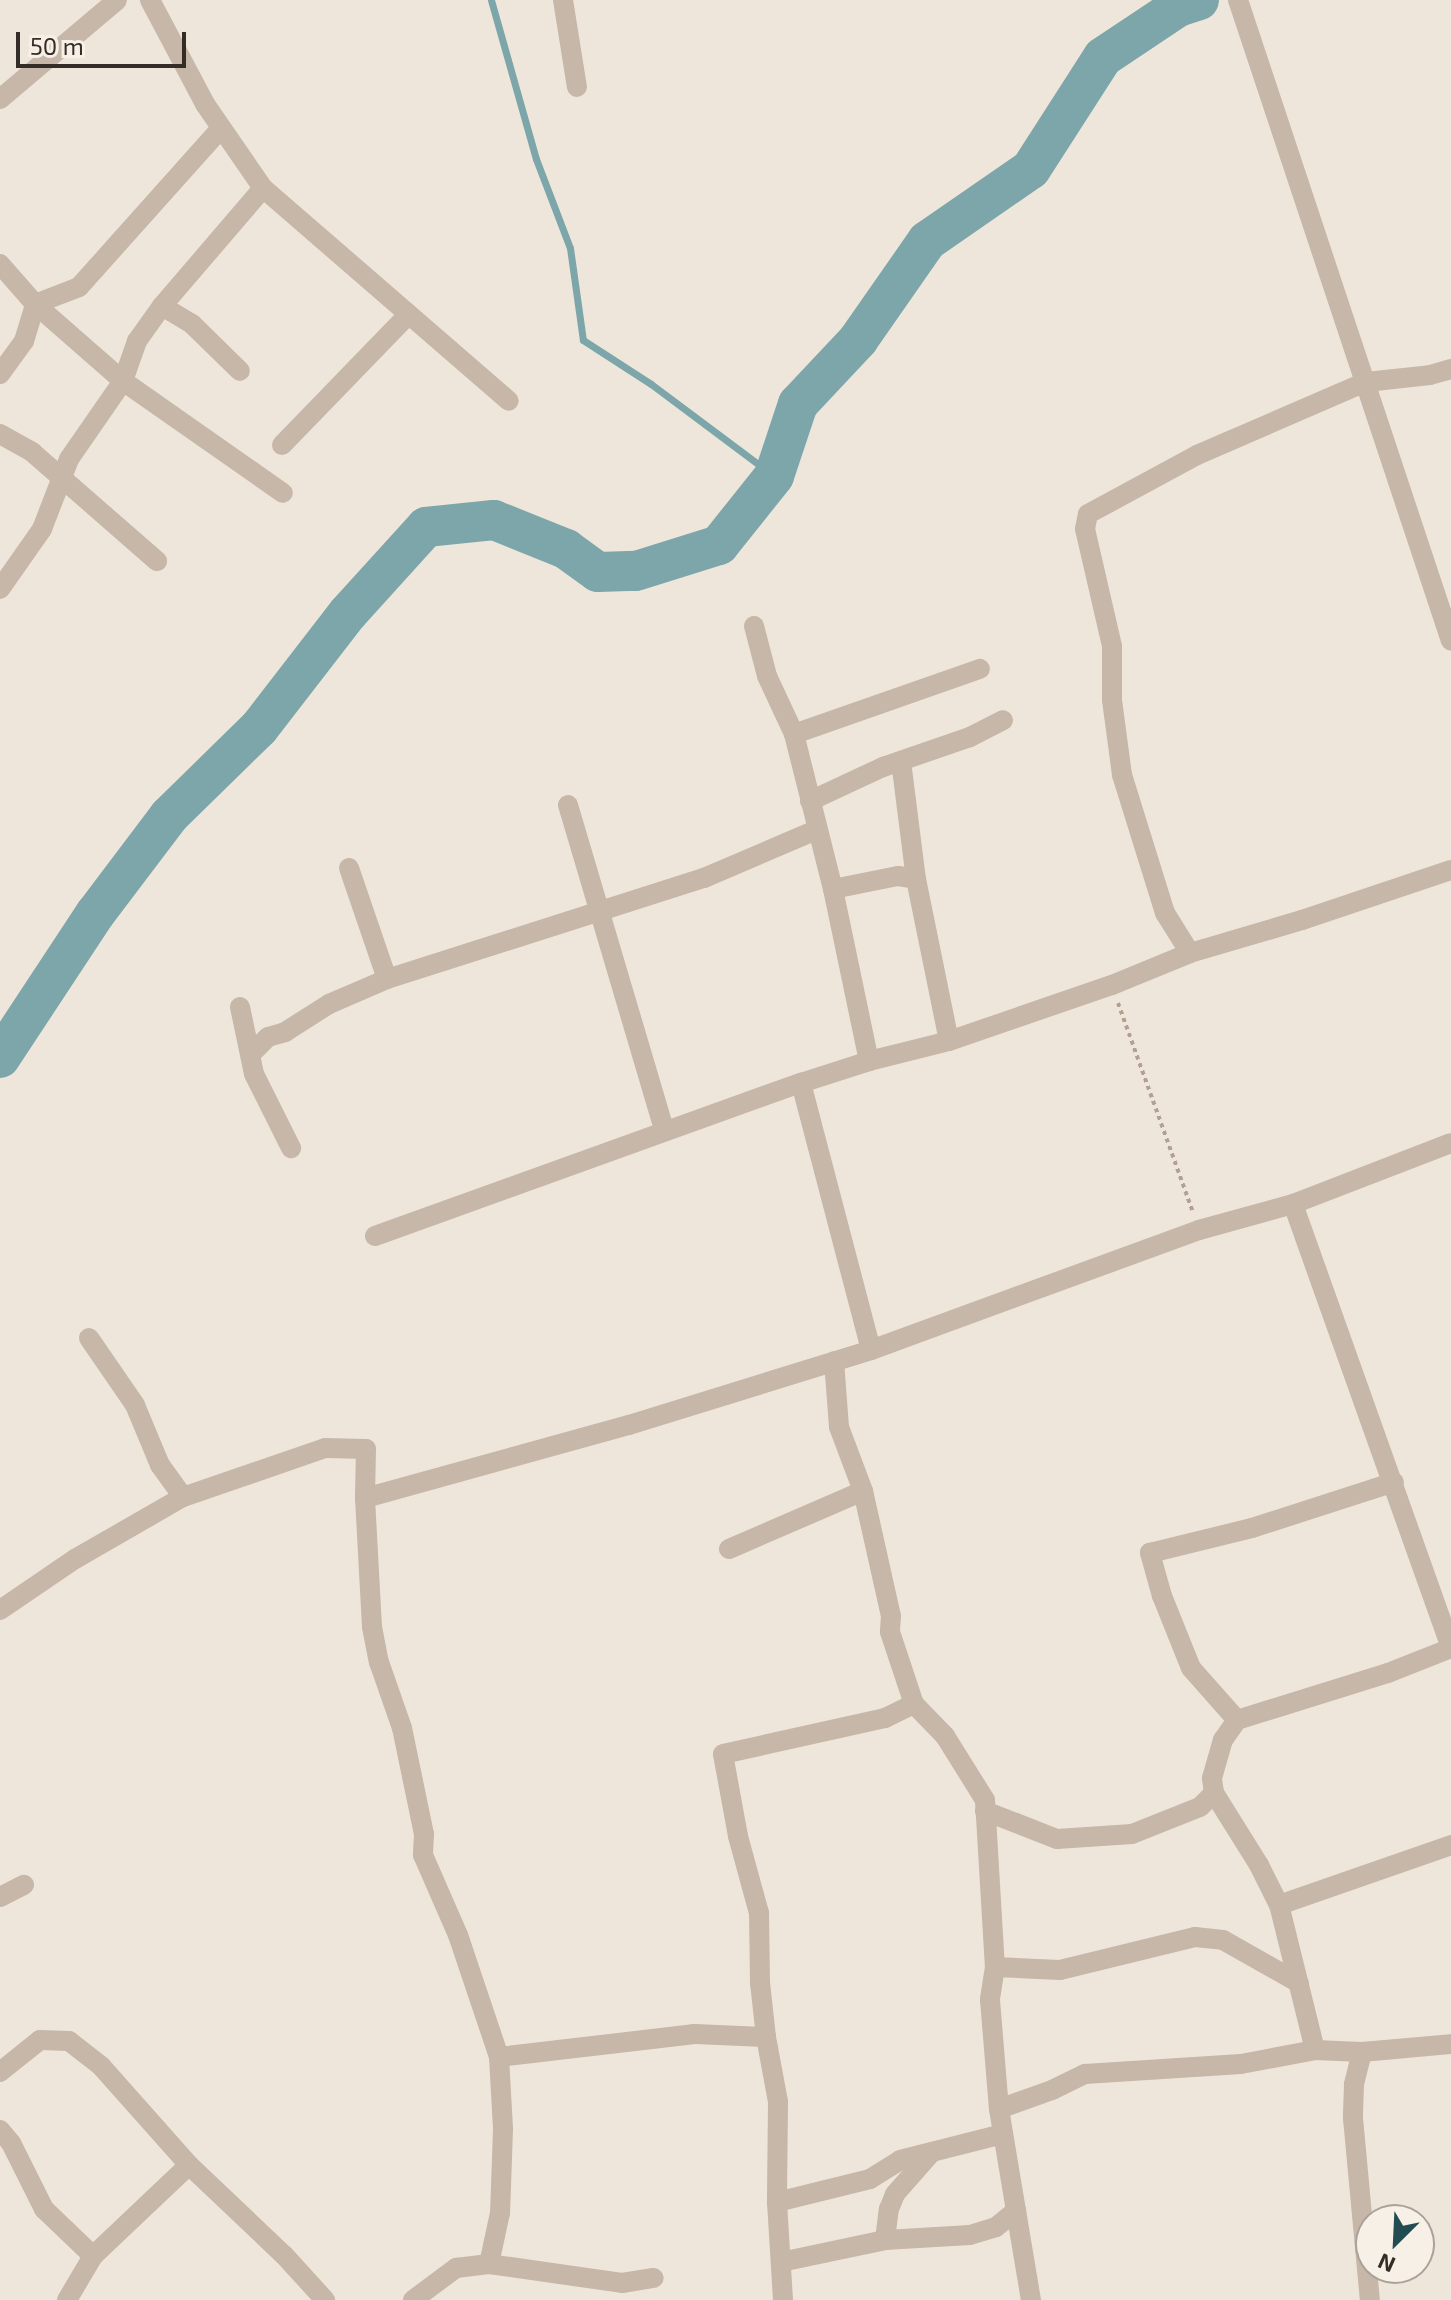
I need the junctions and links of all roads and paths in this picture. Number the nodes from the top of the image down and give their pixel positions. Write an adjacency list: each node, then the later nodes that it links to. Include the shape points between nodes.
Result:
1 (117, 0): 6 (street)
2 (150, 0): 7 (street)
3 (563, 0): 5 (street)
4 (1238, 0): 17 (street)
5 (577, 87)
6 (0, 99)
7 (221, 128): 8 (street); 10 (street, via 79,287)
8 (263, 188): 11 (street); 12 (street)
9 (0, 264): 10 (street)
10 (35, 304): 15 (street, via 24,341); 16 (street)
11 (162, 306): 14 (street, via 192,324); 16 (street, via 137,341)
12 (409, 314): 18 (street); 20 (street)
13 (1451, 369): 17 (street)
14 (240, 371)
15 (0, 374)
16 (123, 381): 21 (street, via 69,459); 22 (street)
17 (1366, 382): 26 (street); 39 (street, via 1197,455 1088,514 1085,529 1112,646 1112,700 1122,775 1165,913)
18 (509, 401)
19 (0, 434): 21 (street, via 32,452)
20 (282, 445)
21 (62, 479): 23 (street); 24 (street, via 42,529)
22 (283, 493)
23 (157, 561)
24 (0, 589)
25 (754, 626): 29 (street, via 767,676)
26 (1451, 641)
27 (980, 669): 29 (street)
28 (1003, 720): 30 (street)
29 (794, 734): 31 (street)
30 (901, 761): 31 (street); 36 (street)
31 (810, 801): 33 (street)
32 (568, 805): 38 (street)
33 (816, 830): 37 (street); 38 (street, via 704,878)
34 (349, 868): 40 (street)
35 (1451, 870): 39 (street)
36 (916, 879): 37 (street, via 898,876); 43 (street)
37 (833, 889): 45 (street)
38 (596, 910): 40 (street); 47 (street)
39 (1190, 953): 41 (street)
40 (387, 979): 44 (street, via 268,1037)
41 (1112, 985): 43 (street); 51 (path)
42 (240, 1007): 44 (street)
43 (949, 1041): 45 (street)
44 (251, 1054): 49 (street, via 254,1074)
45 (869, 1061): 46 (street)
46 (801, 1083): 47 (street); 54 (street)
47 (664, 1130): 52 (street)
48 (1451, 1143): 50 (street)
49 (291, 1148)
50 (1293, 1204): 51 (street); 56 (street)
51 (1199, 1230): 54 (street)
52 (375, 1236)
53 (89, 1338): 58 (street, via 135,1405 160,1465)
54 (871, 1350): 55 (street)
55 (834, 1361): 57 (street, via 839,1427); 59 (street)
56 (1394, 1482): 62 (street); 64 (street, via 1252,1528 1150,1553 1191,1668)
57 (863, 1491): 60 (street); 63 (street, via 890,1632)
58 (183, 1497): 59 (street, via 325,1448 366,1449); 61 (street)
59 (365, 1498): 77 (street, via 372,1627 402,1728 424,1834 423,1855 458,1935)
60 (729, 1549)
61 (0, 1610)
62 (1451, 1648): 64 (street)
63 (914, 1704): 66 (street, via 945,1736 985,1800); 73 (street, via 885,1718 723,1754 759,1913)
64 (1237, 1720): 65 (street, via 1223,1740 1212,1778)
65 (1214, 1793): 66 (street, via 1200,1807 1132,1834 1057,1839); 70 (street)
66 (985, 1811): 71 (street)
67 (1451, 1845): 70 (street)
68 (24, 1885): 69 (street)
69 (0, 1897)
70 (1279, 1905): 72 (street)
71 (995, 1967): 72 (street, via 1060,1970 1195,1937 1223,1940); 79 (street, via 990,2000)
72 (1299, 1983): 75 (street)
73 (766, 2037): 77 (street, via 695,2034); 84 (street, via 778,2102)
74 (1451, 2044): 76 (street)
75 (1315, 2050): 76 (street); 79 (street, via 1241,2064 1085,2074)
76 (1362, 2052): 96 (street, via 1353,2118)
77 (499, 2057): 89 (street, via 500,2213)
78 (0, 2072): 83 (street, via 40,2040 69,2041 101,2066)
79 (999, 2109): 81 (street)
80 (0, 2130): 87 (street, via 44,2209)
81 (1003, 2134): 82 (street); 85 (street)
82 (932, 2152): 84 (street, via 900,2160 870,2179); 86 (street, via 895,2194)
83 (189, 2165): 87 (street); 91 (street, via 284,2255)
84 (777, 2202): 88 (street)
85 (1016, 2211): 86 (street, via 996,2227 970,2235); 95 (street)
86 (885, 2240): 88 (street)
87 (93, 2256): 92 (street)
88 (781, 2262): 94 (street)
89 (489, 2264): 90 (street, via 622,2283); 93 (street, via 456,2268)
90 (654, 2278)
91 (316, 2298)
92 (67, 2300)
93 (413, 2300)
94 (783, 2300)
95 (1031, 2300)
96 (1370, 2300)

